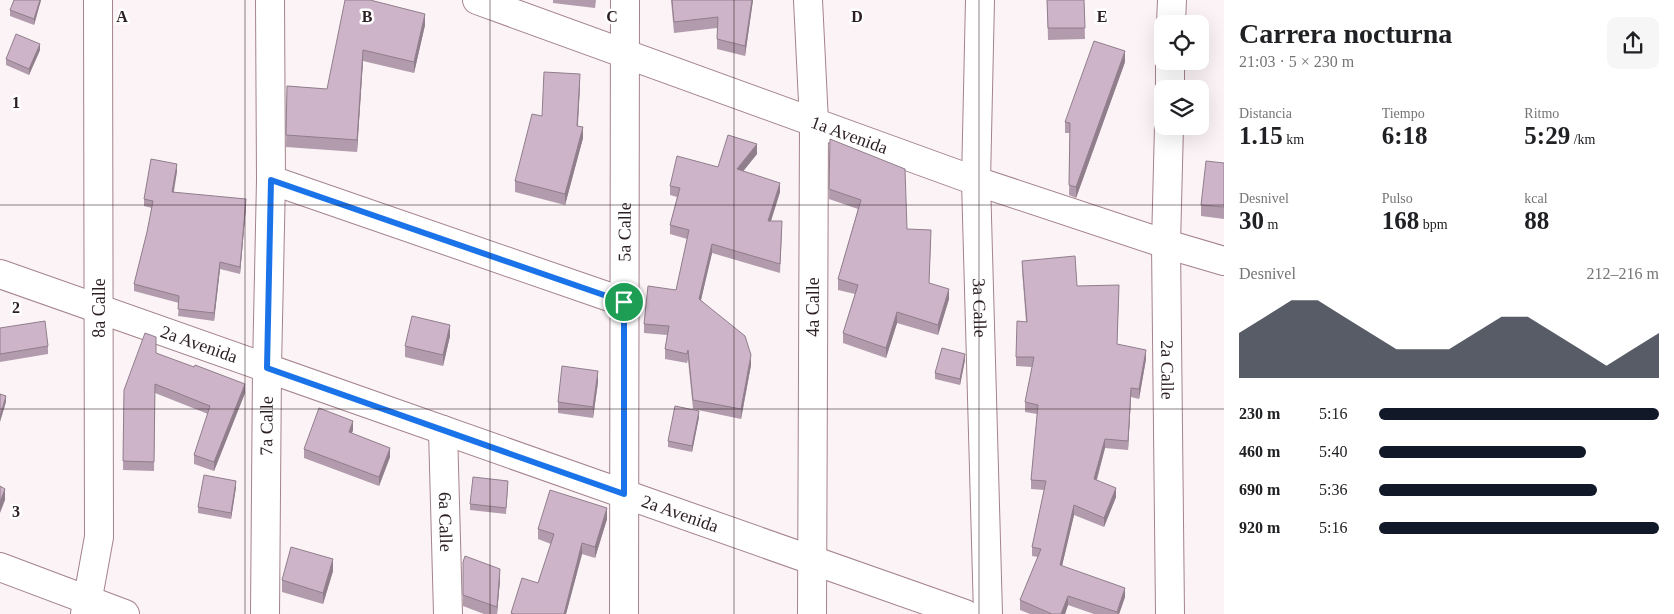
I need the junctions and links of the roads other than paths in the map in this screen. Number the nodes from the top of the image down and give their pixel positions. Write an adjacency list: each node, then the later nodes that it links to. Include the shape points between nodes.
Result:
1 (98, 0): 18 (street, 8a Calle)
2 (270, 0): 12 (street, 7a Calle)
3 (477, 0): 9 (street, 1a Avenida)
4 (625, 0): 9 (street, 5a Calle)
5 (808, 0): 10 (street, 4a Calle)
6 (980, 0): 13 (street, 3a Calle)
7 (1172, 0): 8 (street)
8 (1171, 15)
9 (625, 54): 10 (street, 1a Avenida); 17 (street, 5a Calle)
10 (814, 122): 13 (street, 1a Avenida); 22 (street, 4a Calle)
11 (1169, 135): 14 (street, 2a Calle)
12 (271, 180): 17 (street); 19 (street, 7a Calle)
13 (976, 181): 14 (street, 1a Avenida); 31 (street, 3a Calle)
14 (1166, 244): 15 (street, 1a Avenida); 32 (street, 2a Calle)
15 (1224, 261)
16 (0, 274): 18 (street, 2a Avenida)
17 (624, 302): 21 (street, 5a Calle)
18 (99, 309): 19 (street, 2a Avenida); 24 (street, 8a Calle, via 99,537)
19 (267, 368): 20 (street, 2a Avenida); 26 (street, 7a Calle)
20 (443, 430): 21 (street, 2a Avenida); 27 (street, 6a Calle)
21 (624, 494): 22 (street, 2a Avenida); 28 (street, 5a Calle)
22 (812, 560): 29 (street, 4a Calle); 30 (street, 2a Avenida)
23 (0, 567): 24 (street)
24 (86, 607): 25 (street)
25 (125, 614)
26 (265, 614)
27 (448, 614)
28 (624, 614)
29 (812, 614)
30 (966, 614)
31 (988, 614)
32 (1170, 614)

